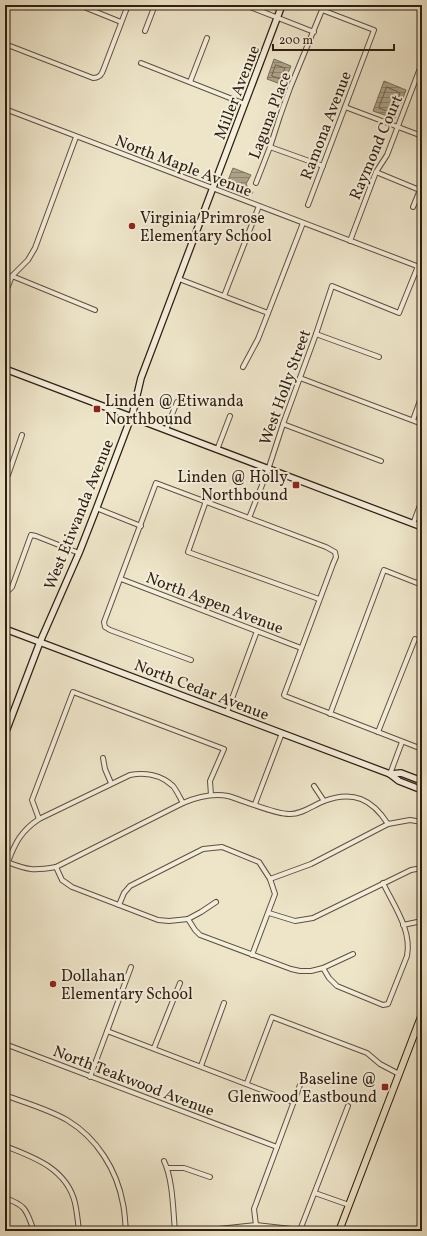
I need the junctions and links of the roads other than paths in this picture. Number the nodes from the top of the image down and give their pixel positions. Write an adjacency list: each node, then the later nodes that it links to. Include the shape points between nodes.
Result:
1 (79, 5): 10 (street)
2 (128, 5): 10 (street)
3 (155, 5): 11 (street)
4 (245, 5): 9 (street)
5 (282, 5): 9 (street, Miller Avenue)
6 (415, 5): 7 (street)
7 (422, 8)
8 (322, 10): 12 (street, Laguna Place); 19 (street, Ramona Avenue, via 374,30)
9 (278, 18): 12 (street); 18 (street, Miller Avenue)
10 (121, 22): 14 (street, via 102,73 93,78)
11 (145, 31)
12 (314, 32): 24 (street, Laguna Place, via 282,109)
13 (207, 38): 17 (street)
14 (5, 44)
15 (141, 63): 17 (street)
16 (422, 63): 21 (street, Raymond Court)
17 (190, 82): 18 (street)
18 (245, 104): 28 (street, Miller Avenue)
19 (345, 107): 21 (street); 25 (street, Ramona Avenue)
20 (5, 110): 23 (street, North Maple Avenue)
21 (398, 127): 22 (street); 26 (street, Raymond Court, via 387,156)
22 (422, 136)
23 (76, 137): 28 (street, North Maple Avenue); 36 (street, via 35,248 28,260)
24 (270, 147): 25 (street); 27 (street, Laguna Place)
25 (323, 166): 30 (street, Ramona Avenue)
26 (376, 172): 29 (street); 34 (street, Raymond Court)
27 (256, 183)
28 (213, 189): 31 (street, North Maple Avenue); 37 (street, West Etiwanda Avenue)
29 (421, 190): 32 (street)
30 (308, 205)
31 (258, 206): 33 (street, North Maple Avenue); 39 (street)
32 (413, 207)
33 (302, 223): 34 (street, North Maple Avenue); 41 (street)
34 (350, 241): 35 (street, North Maple Avenue)
35 (420, 267): 42 (street, West Holly Street, via 399,313 332,286)
36 (12, 276): 38 (street); 40 (street)
37 (179, 279): 39 (street); 50 (street, West Etiwanda Avenue, via 141,378)
38 (5, 294)
39 (224, 296): 41 (street)
40 (95, 310)
41 (268, 313): 44 (street, via 258,340)
42 (316, 334): 43 (street); 46 (street, West Holly Street)
43 (379, 357)
44 (243, 367)
45 (5, 369): 50 (street)
46 (300, 378): 51 (street); 52 (street, West Holly Street)
47 (422, 395): 51 (street)
48 (177, 402): 54 (street)
49 (230, 416): 56 (street)
50 (131, 417): 54 (street); 62 (street, West Etiwanda Avenue)
51 (413, 420): 53 (street)
52 (282, 424): 57 (street); 58 (street, West Holly Street)
53 (422, 424)
54 (166, 430): 56 (street)
55 (22, 435): 59 (street)
56 (217, 450): 58 (street)
57 (381, 461)
58 (268, 470): 63 (street, West Holly Street); 64 (street)
59 (5, 480)
60 (422, 500): 64 (street)
61 (206, 501): 63 (street); 65 (street, via 156,483); 71 (street, via 188,552)
62 (96, 508): 65 (street); 67 (street, West Etiwanda Avenue)
63 (249, 518): 71 (street, via 335,552 336,557)
64 (413, 524): 66 (street)
65 (141, 526): 68 (street)
66 (422, 527)
67 (79, 552): 70 (street, via 31,535 12,587); 75 (street, West Etiwanda Avenue)
68 (120, 579): 73 (street, North Aspen Avenue); 77 (street, via 104,622 105,627)
69 (422, 585): 79 (street, via 384,570)
70 (7, 590)
71 (320, 599): 76 (street)
72 (5, 629): 75 (street, North Cedar Avenue)
73 (257, 631): 76 (street, North Aspen Avenue); 78 (street)
74 (415, 639): 80 (street)
75 (40, 642): 78 (street, North Cedar Avenue); 82 (street, West Etiwanda Avenue)
76 (301, 648): 79 (street, via 285,696)
77 (191, 660)
78 (227, 712): 81 (street, North Cedar Avenue)
79 (330, 714): 80 (street)
80 (378, 732): 83 (street)
81 (282, 733): 86 (street, North Cedar Avenue); 94 (street)
82 (5, 734)
83 (402, 742): 84 (street); 86 (street)
84 (422, 749)
85 (103, 758): 88 (street)
86 (390, 774): 87 (street, North Cedar Avenue, via 401,773); 90 (street, North Cedar Avenue, via 399,781)
87 (422, 781)
88 (111, 783): 93 (street, via 140,773 153,775 173,786); 95 (street)
89 (314, 786): 92 (street)
90 (422, 790)
91 (211, 795): 93 (street); 94 (street, via 220,794); 95 (street, via 210,781 224,749 73,692 32,800)
92 (324, 801): 94 (street, via 301,812 289,814); 97 (street, via 341,796 359,798 381,812)
93 (183, 803): 99 (street)
94 (255, 804)
95 (39, 819): 98 (street, via 28,826 20,836)
96 (422, 822): 97 (street, via 410,820)
97 (388, 824): 101 (street, via 310,864)
98 (6, 862): 99 (street, via 36,870)
99 (56, 867): 104 (street, via 62,880 72,887)
100 (422, 868): 102 (street, via 411,870)
101 (270, 878): 104 (street, via 259,862 222,847 203,849 130,886 124,892); 105 (street, via 275,894)
102 (383, 883): 105 (street, via 313,918 295,921); 108 (street)
103 (216, 902): 106 (street)
104 (119, 905): 106 (street, via 158,920)
105 (268, 913): 110 (street)
106 (188, 919): 110 (street, via 200,935)
107 (422, 921): 108 (street)
108 (403, 924): 112 (street, via 407,936 407,956 388,1004 383,1005 336,986)
109 (353, 954): 112 (street)
110 (252, 955): 112 (street, via 291,969 311,971)
111 (131, 967): 116 (street)
112 (324, 968)
113 (180, 983): 118 (street)
114 (224, 1004): 119 (street)
115 (422, 1014): 120 (main road)
116 (107, 1031): 118 (street); 121 (street)
117 (5, 1044): 121 (street, North Teakwood Avenue)
118 (154, 1048): 119 (street)
119 (201, 1066): 122 (street)
120 (399, 1074): 122 (street, via 380,1064 367,1053 272,1017); 134 (main road)
121 (90, 1077): 128 (street, North Teakwood Avenue)
122 (247, 1083): 125 (street)
123 (300, 1086): 125 (street)
124 (5, 1095): 139 (street, via 67,1121 90,1138 117,1179 124,1205)
125 (293, 1102): 128 (street)
126 (348, 1106): 132 (street)
127 (5, 1146): 138 (street, via 36,1158 64,1180 75,1202)
128 (277, 1147): 135 (street, via 254,1209)
129 (164, 1161): 130 (street)
130 (167, 1168): 131 (street, via 184,1168); 140 (street)
131 (210, 1177)
132 (315, 1192): 134 (street); 136 (street)
133 (5, 1198): 137 (street, via 18,1202 26,1211)
134 (349, 1205): 142 (main road)
135 (256, 1225): 136 (street); 141 (street)
136 (300, 1230)
137 (34, 1231)
138 (79, 1231)
139 (126, 1231)
140 (175, 1231)
141 (200, 1231)
142 (339, 1231)

